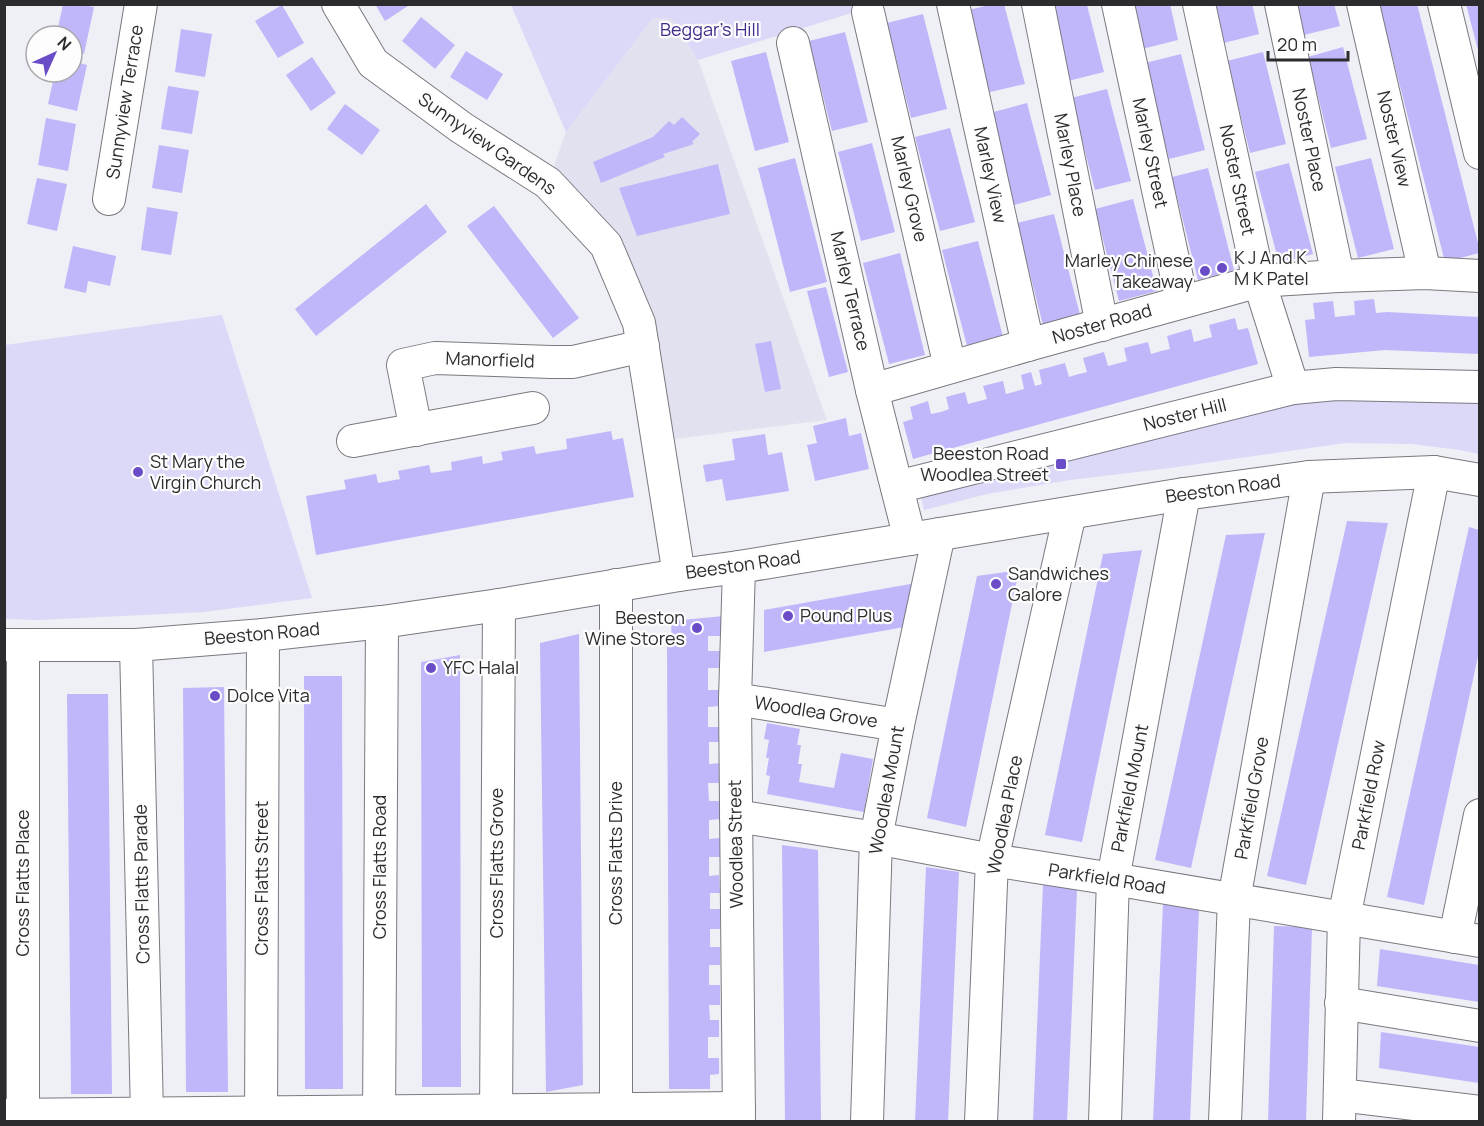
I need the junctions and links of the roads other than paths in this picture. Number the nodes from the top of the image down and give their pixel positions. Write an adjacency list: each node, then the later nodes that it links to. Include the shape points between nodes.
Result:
1 (141, 4): 13 (street, Sunnyview Terrace)
2 (338, 4): 21 (street, Sunnyview Gardens, via 373,63 462,128 548,183 606,245 639,323)
3 (953, 4): 20 (street, Marley View)
4 (1038, 4): 19 (street, Marley Place)
5 (1118, 4): 18 (street, Marley Street)
6 (1199, 4): 17 (street, Noster Street)
7 (1281, 4): 15 (street, Noster Place)
8 (1364, 4): 14 (street, Noster View)
9 (1444, 4): 12 (street)
10 (868, 12): 22 (street, Marley Grove)
11 (793, 43): 25 (street, Marley Terrace)
12 (1479, 153)
13 (109, 199)
14 (1425, 273): 15 (street, Noster Road); 16 (street, Noster Road)
15 (1338, 276): 17 (street, Noster Road)
16 (1479, 276)
17 (1259, 281): 18 (street, Noster Road); 24 (street, Noster Street)
18 (1182, 302): 19 (street, Noster Road)
19 (1102, 325): 20 (street, Noster Road)
20 (1028, 345): 22 (street, Noster Road)
21 (642, 346): 27 (street, Manorfield, via 573,362 435,358 403,365); 37 (street, Sunnyview Gardens)
22 (950, 367): 25 (street, Noster Road)
23 (1479, 387): 24 (street, Noster Hill, via 1336,384)
24 (1293, 388): 32 (street, Noster Hill)
25 (872, 390): 32 (street, Marley Terrace)
26 (533, 408): 27 (street)
27 (416, 430): 28 (street)
28 (353, 441)
29 (1434, 472): 30 (street, Beeston Road); 31 (street, Beeston Road); 52 (street, Parkfield Row)
30 (1309, 477): 33 (street, Beeston Road); 51 (street, Parkfield Grove)
31 (1479, 480)
32 (897, 487): 35 (street, Marley Terrace)
33 (1184, 494): 34 (street, Beeston Road); 50 (street, Parkfield Mount)
34 (1070, 513): 35 (street, Beeston Road); 49 (street, Woodlea Place)
35 (925, 537): 36 (street, Beeston Road); 45 (street, Woodlea Mount)
36 (740, 567): 37 (street, Beeston Road); 44 (street, Woodlea Street)
37 (679, 575): 38 (street, Beeston Road)
38 (616, 585): 39 (street, Beeston Road); 58 (street, Cross Flatts Drive)
39 (499, 605): 40 (street, Beeston Road); 61 (street, Cross Flatts Grove)
40 (382, 622): 41 (street, Beeston Road); 60 (street, Cross Flatts Road)
41 (263, 635): 43 (street, Beeston Road); 63 (street, Cross Flatts Street)
42 (14, 645): 43 (street, Beeston Road); 62 (street, Cross Flatts Place)
43 (136, 645): 64 (street, Cross Flatts Parade)
44 (735, 699): 45 (street, Woodlea Grove); 47 (street, Woodlea Street)
45 (898, 725): 48 (street, Woodlea Mount)
46 (1479, 815): 53 (street)
47 (736, 816): 48 (street, Parkfield Road); 59 (street, Woodlea Street)
48 (876, 838): 49 (street, Parkfield Road); 65 (street, Woodlea Mount)
49 (992, 860): 50 (street, Parkfield Road); 66 (street, Woodlea Place)
50 (1113, 879): 51 (street, Parkfield Road); 67 (street, Parkfield Mount)
51 (1234, 900): 52 (street, Parkfield Road); 68 (street, Parkfield Grove)
52 (1344, 918): 53 (street, Parkfield Road); 54 (street, Parkfield Row)
53 (1467, 939)
54 (1341, 1003): 55 (street); 56 (street, Parkfield Row)
55 (1479, 1026)
56 (1340, 1108): 57 (street)
57 (1479, 1112)
58 (616, 1115): 59 (street); 61 (street)
59 (739, 1115)
60 (379, 1116): 61 (street); 63 (street)
61 (496, 1116)
62 (17, 1117): 64 (street)
63 (261, 1117): 64 (street)
64 (146, 1118)
65 (867, 1122)
66 (981, 1122)
67 (1105, 1122)
68 (1225, 1122)

